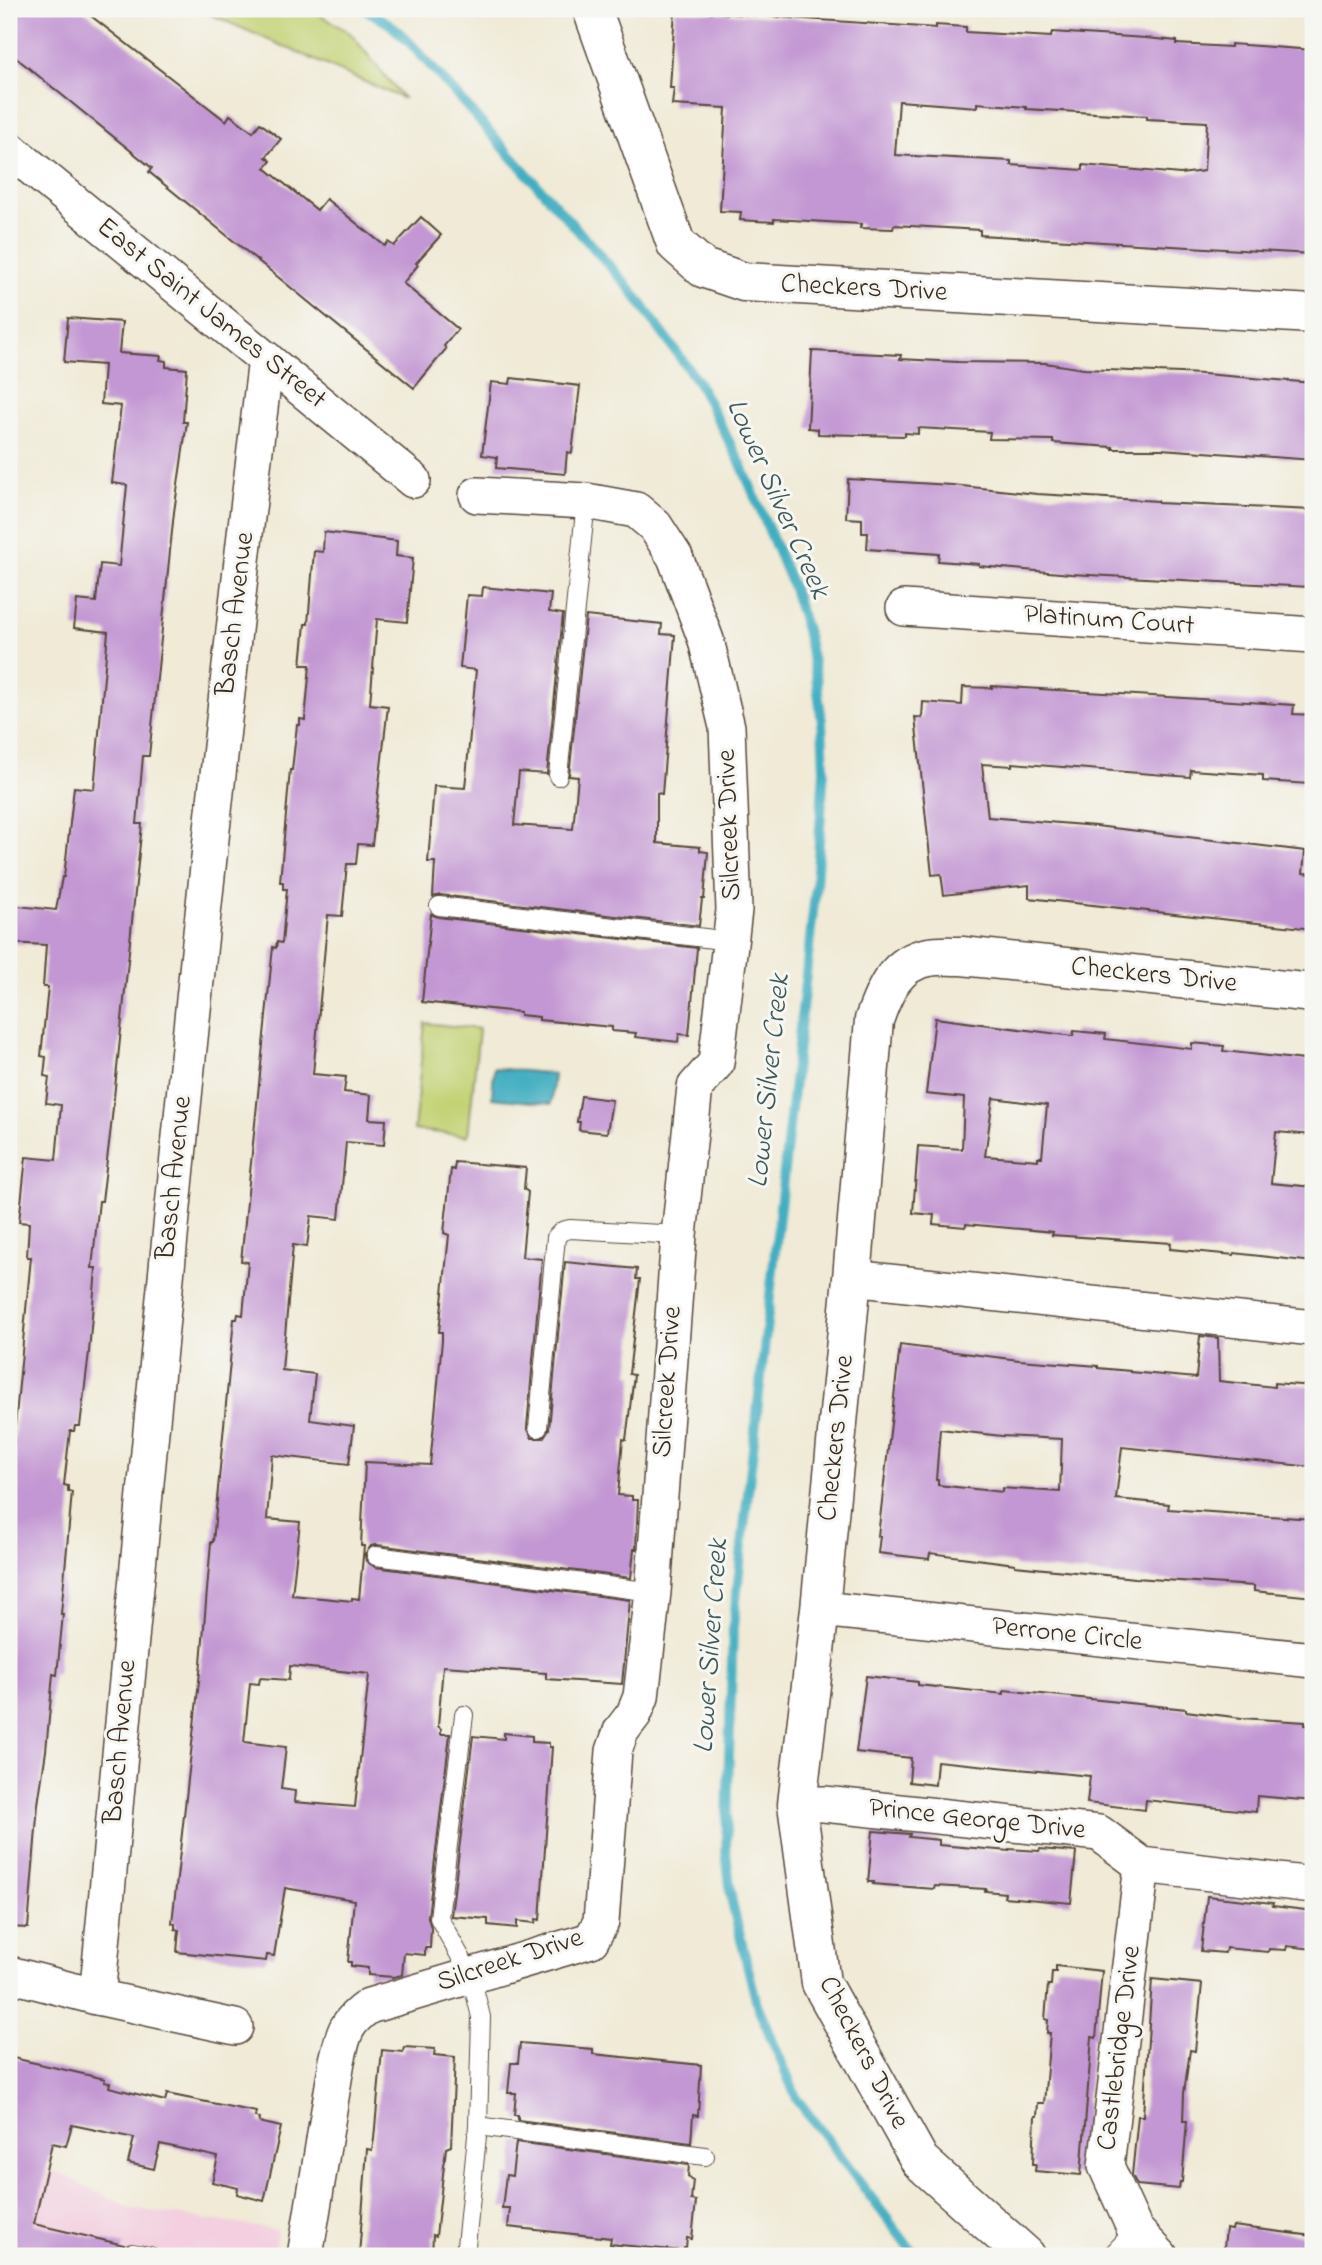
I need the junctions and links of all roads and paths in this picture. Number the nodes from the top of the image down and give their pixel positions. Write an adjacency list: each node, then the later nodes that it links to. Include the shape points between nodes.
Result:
1 (592, 9): 3 (street, Checkers Drive, via 676,244 703,268 744,282)
2 (9, 149): 4 (street, East Saint James Street)
3 (1313, 314)
4 (266, 359): 5 (street, East Saint James Street); 28 (street, Basch Avenue, via 174,1178)
5 (413, 480)
6 (477, 495): 7 (street, Silcreek Drive)
7 (586, 501): 10 (lane); 12 (street, Silcreek Drive, via 636,510 655,526 675,557 706,640 727,727 734,910)
8 (904, 608): 9 (street, Platinum Court)
9 (1313, 635)
10 (558, 776)
11 (439, 906): 12 (lane)
12 (730, 941): 14 (street, Silcreek Drive, via 716,1063 695,1087)
13 (1313, 993): 15 (street, Checkers Drive, via 962,956 927,957 902,968 884,989 874,1020)
14 (680, 1235): 17 (lane, via 570,1229 556,1237); 19 (street, Silcreek Drive)
15 (852, 1278): 16 (street); 20 (street, Checkers Drive)
16 (1313, 1328)
17 (538, 1428)
18 (376, 1556): 19 (lane)
19 (653, 1592): 27 (street, Silcreek Drive, via 641,1697 614,1751 601,1922 591,1940)
20 (820, 1609): 21 (street, Perrone Circle); 23 (street, Checkers Drive)
21 (1313, 1660)
22 (464, 1714): 27 (lane, via 439,1918)
23 (797, 1804): 24 (street, Prince George Drive, via 1099,1833); 35 (street, Checkers Drive, via 821,1983 920,2161)
24 (1142, 1865): 25 (street, Prince George Drive); 32 (street, Castlebridge Drive, via 1106,2166)
25 (1313, 1885)
26 (9, 1974): 28 (street)
27 (471, 1976): 30 (lane, via 481,2017); 33 (street, Silcreek Drive, via 369,2006 354,2016 344,2031)
28 (97, 1997): 29 (street)
29 (235, 2027)
30 (478, 2126): 31 (lane); 34 (lane)
31 (705, 2156)
32 (1135, 2230): 36 (lane); 37 (street, Castlebridge Drive)
33 (304, 2256)
34 (465, 2256)
35 (1026, 2256)
36 (1111, 2256)
37 (1160, 2256)

